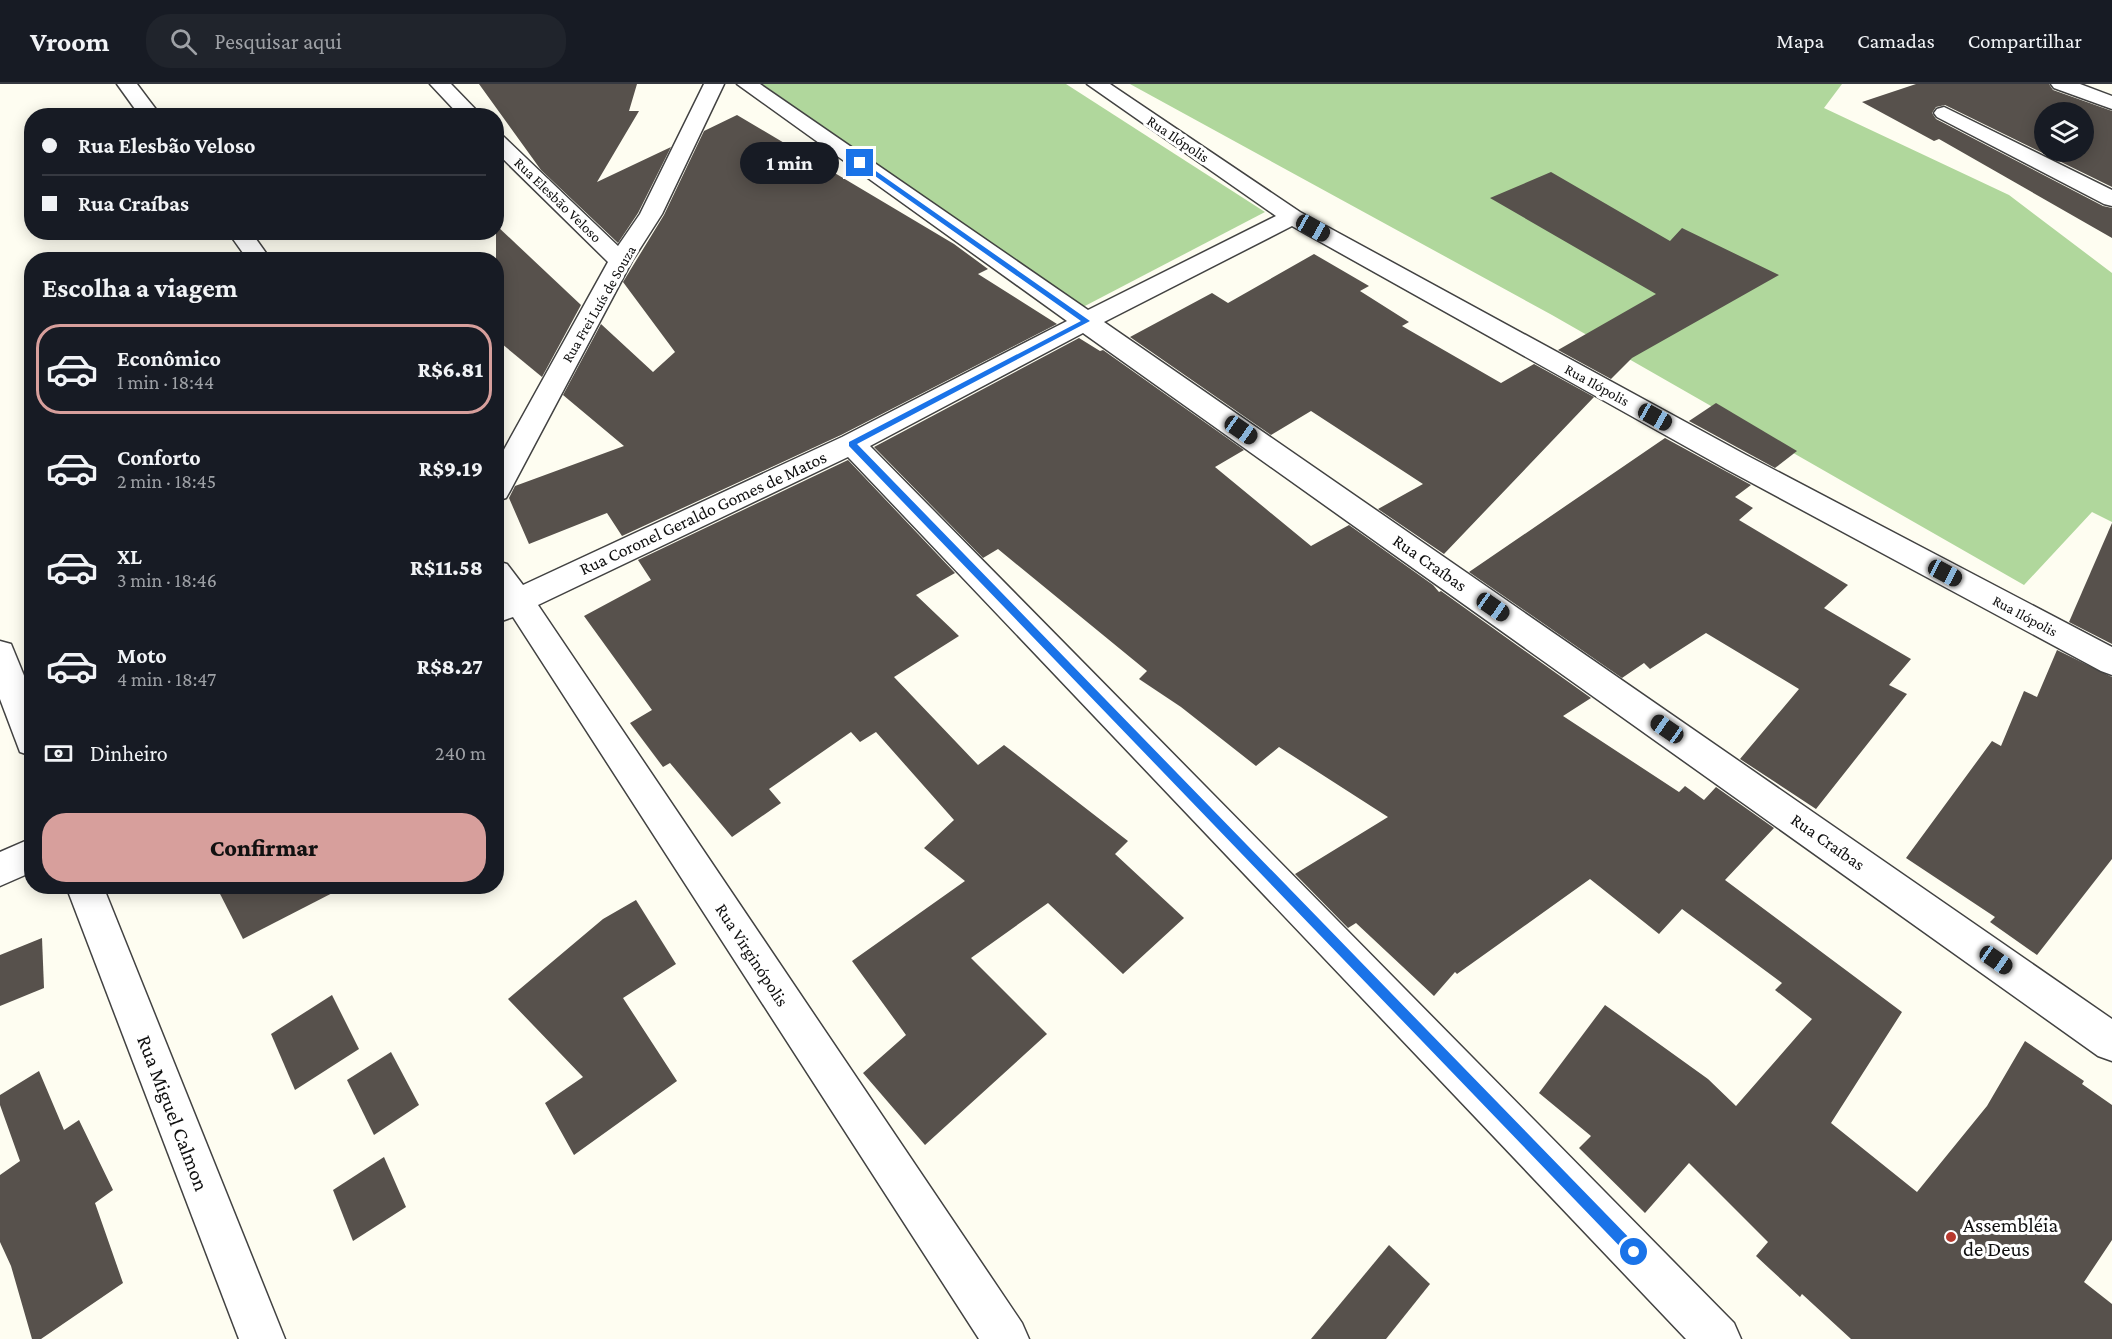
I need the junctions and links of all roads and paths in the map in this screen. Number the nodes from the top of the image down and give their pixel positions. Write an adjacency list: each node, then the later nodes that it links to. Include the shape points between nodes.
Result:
1 (127, 84): 8 (street)
2 (440, 84): 9 (street)
3 (714, 84): 14 (street, Rua Frei Luís de Souza, via 651,214)
4 (747, 84): 15 (street, Rua Craíbas)
5 (1097, 84): 13 (street, Rua Ilópolis)
6 (2061, 84): 7 (street)
7 (2112, 103)
8 (145, 108)
9 (464, 108)
10 (1944, 113): 12 (street)
11 (504, 148): 14 (street, Rua Elesbão Veloso)
12 (2112, 199)
13 (1292, 217): 15 (street, Rua Coronel Geraldo Gomes de Matos); 20 (street, Rua Ilópolis, via 1736,462)
14 (620, 261): 17 (street, Rua Frei Luís de Souza)
15 (1086, 321): 16 (street, Rua Coronel Geraldo Gomes de Matos); 25 (street, Rua Craíbas)
16 (852, 444): 18 (street, Rua Coronel Geraldo Gomes de Matos); 28 (street)
17 (504, 476)
18 (504, 594): 27 (street, Rua Virginópolis)
19 (0, 653): 21 (street)
20 (2112, 662)
21 (24, 720)
22 (24, 858): 23 (street)
23 (0, 870)
24 (87, 894): 26 (street, Rua Miguel Calmon)
25 (2112, 1042)
26 (262, 1339)
27 (1006, 1339)
28 (1718, 1339)

